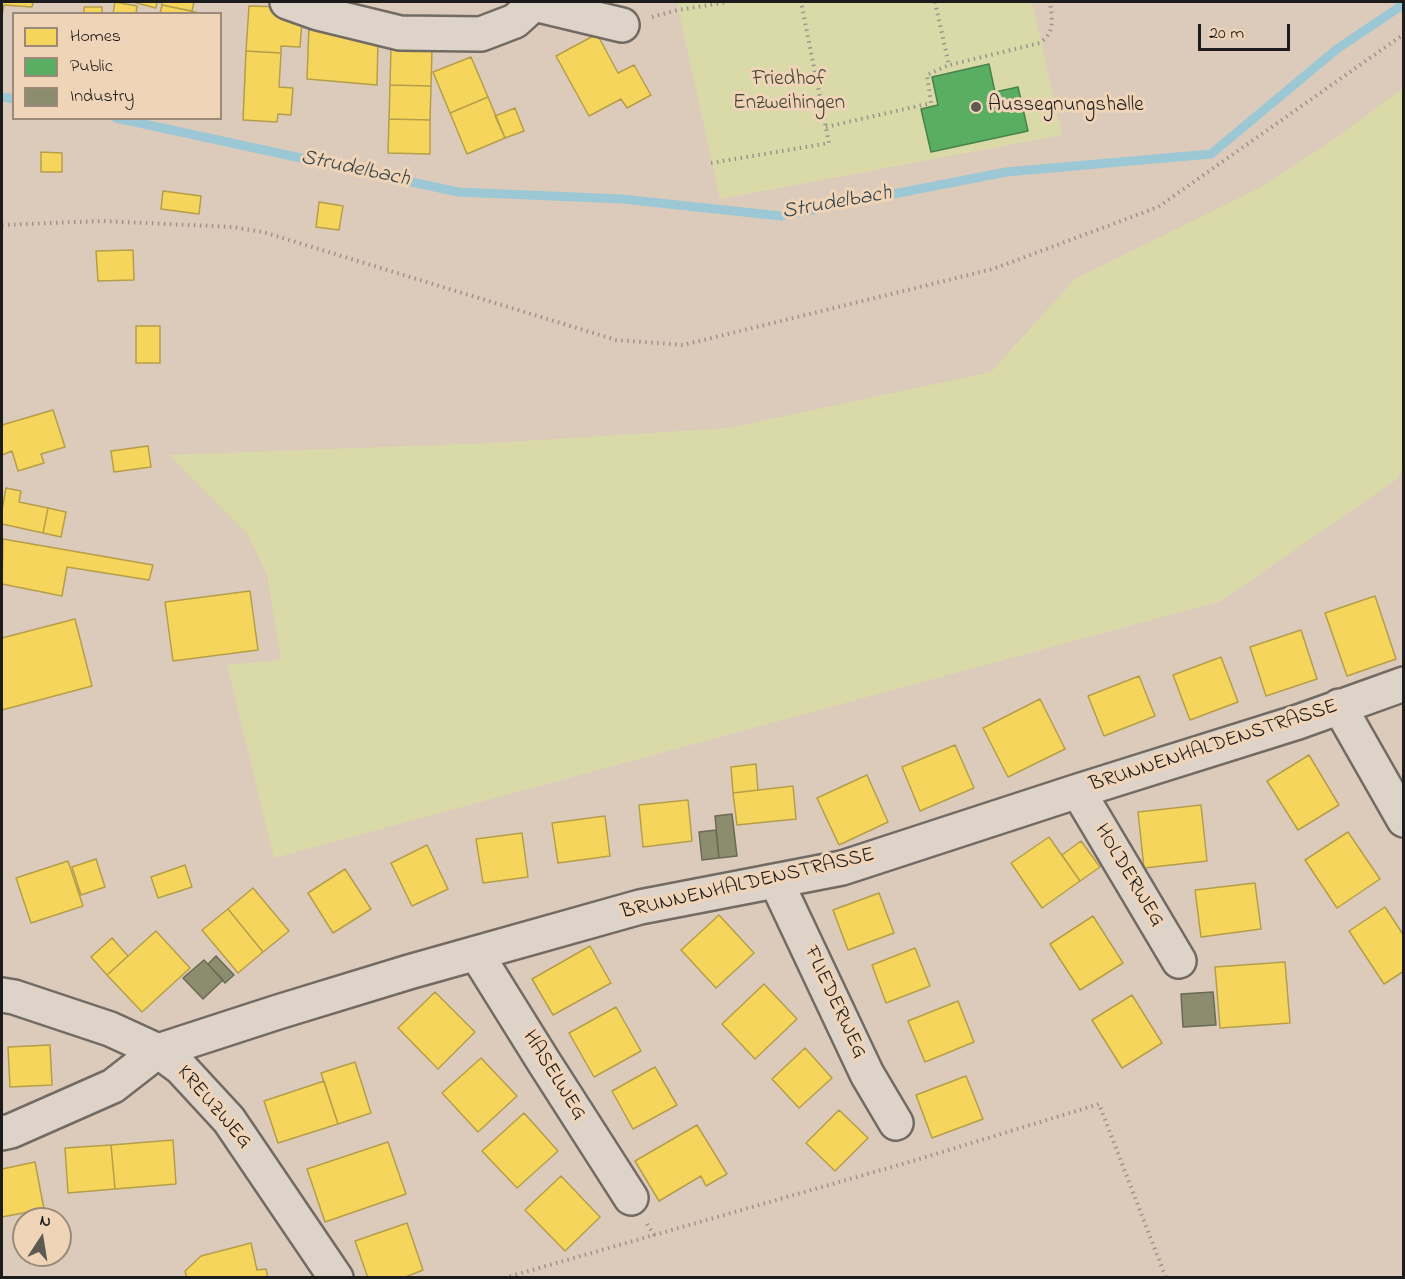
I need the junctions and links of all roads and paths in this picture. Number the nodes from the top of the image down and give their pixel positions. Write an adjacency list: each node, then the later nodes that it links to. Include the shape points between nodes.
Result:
1 (286, 2): 6 (street, via 400,33 481,34 515,21)
2 (728, 2): 7 (path)
3 (801, 2): 11 (path)
4 (935, 2): 10 (path)
5 (1050, 2): 10 (path, via 1051,29 1040,43)
6 (535, 3): 8 (street)
7 (678, 10)
8 (622, 24)
9 (1404, 34): 13 (path, via 1158,207 993,269 683,345 616,340 263,232 102,221)
10 (949, 65): 11 (path, via 927,75 931,103)
11 (826, 127): 12 (path, via 829,143)
12 (711, 162)
13 (2, 225)
14 (1404, 684): 15 (street, BRUNNENHALDENSTRASSE)
15 (1339, 706): 16 (street, BRUNNENHALDENSTRASSE); 17 (street)
16 (1078, 791): 18 (street, BRUNNENHALDENSTRASSE, via 842,868); 20 (street, HOLDERWEG)
17 (1404, 820)
18 (776, 881): 19 (street, BRUNNENHALDENSTRASSE, via 640,907); 23 (street, FLIEDERWEG, via 867,1074)
19 (476, 953): 22 (street, BRUNNENHALDENSTRASSE); 25 (street, HASELWEG)
20 (1179, 961)
21 (2, 995): 22 (street, KREUZWEG, via 110,1029)
22 (158, 1051): 24 (street, BRUNNENHALDENSTRASSE, via 113,1086); 26 (street, KREUZWEG, via 181,1068 229,1119)
23 (896, 1123)
24 (2, 1133)
25 (631, 1198)
26 (336, 1278)
27 (504, 1278): 28 (path, via 1098,1104)
28 (1166, 1278)

